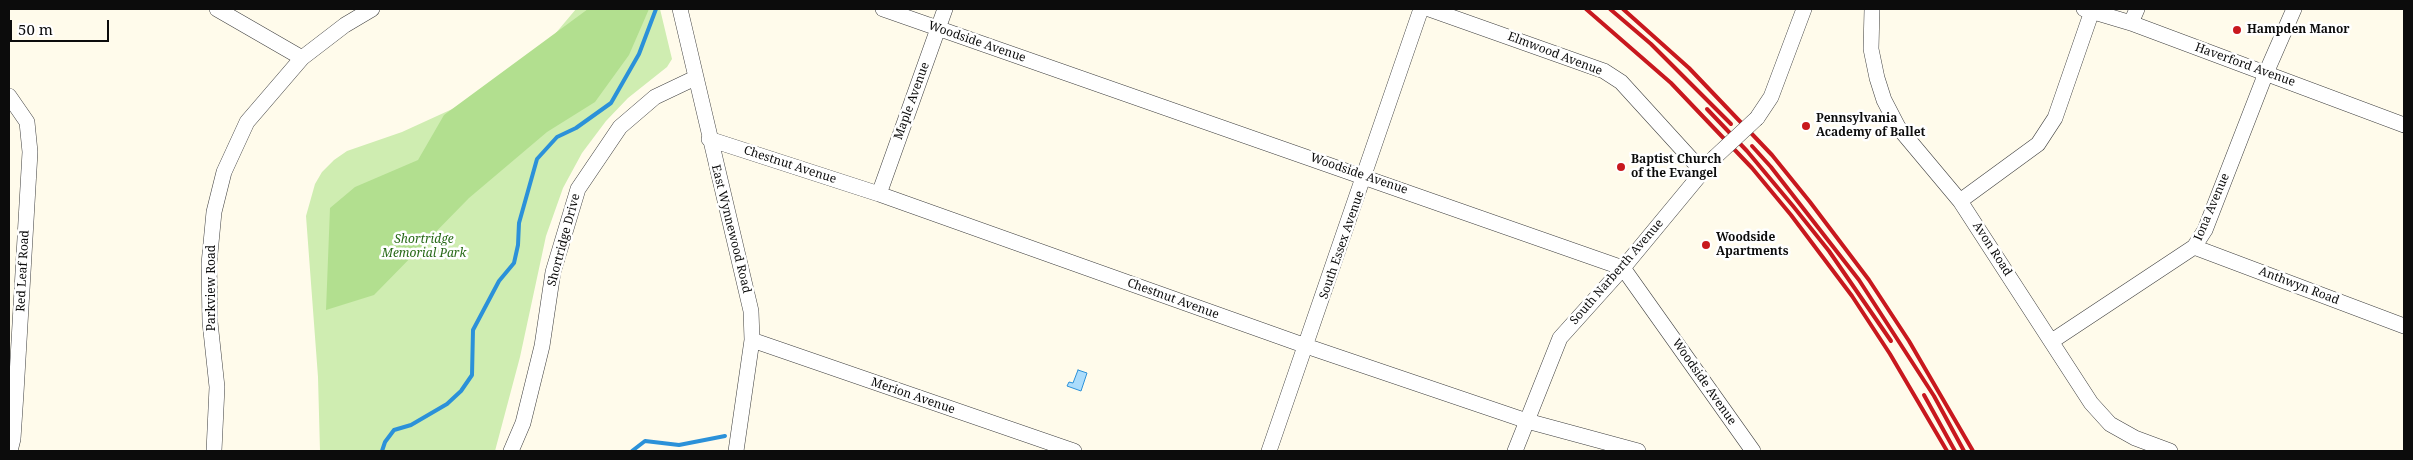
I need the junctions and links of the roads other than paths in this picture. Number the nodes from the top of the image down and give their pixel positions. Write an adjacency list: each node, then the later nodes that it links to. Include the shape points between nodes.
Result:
1 (217, 9): 15 (street)
2 (372, 9): 15 (street, Parkview Road)
3 (680, 9): 17 (street, East Wynnewood Road)
4 (883, 9): 14 (street, Woodside Avenue)
5 (945, 9): 14 (street, Maple Avenue)
6 (1421, 9): 22 (street, South Essex Avenue)
7 (1429, 9): 21 (street, Elmwood Avenue, via 1604,71 1621,82)
8 (1804, 9): 21 (street, South Narberth Avenue, bridge, via 1771,97 1757,118)
9 (1872, 9): 24 (street, Avon Road, via 1871,49 1884,100 1898,127)
10 (2137, 9): 13 (street)
11 (2294, 9): 16 (street, Iona Avenue)
12 (2088, 10): 13 (street, Haverford Avenue); 24 (street, via 2055,118 2038,144)
13 (2131, 23): 16 (street, Haverford Avenue)
14 (938, 28): 22 (street, Woodside Avenue); 23 (street, Maple Avenue)
15 (302, 58): 33 (street, Parkview Road, via 247,122 224,172 214,212 209,264 210,322 217,387)
16 (2266, 73): 19 (street, Haverford Avenue); 25 (street, Iona Avenue, via 2204,230)
17 (695, 78): 20 (street, East Wynnewood Road); 34 (street, Shortridge Drive, via 655,97 620,127 578,189 553,272 542,346 523,423)
18 (9, 96): 32 (street, Red Leaf Road, via 27,122 30,152)
19 (2404, 124)
20 (709, 139): 23 (street, Chestnut Avenue); 28 (street, East Wynnewood Road, via 751,311)
21 (1703, 172): 26 (street, South Narberth Avenue)
22 (1365, 176): 26 (street, Woodside Avenue); 30 (street, South Essex Avenue)
23 (879, 194): 30 (street, Chestnut Avenue)
24 (1960, 201): 29 (street, Avon Road)
25 (2194, 247): 27 (street, Anthwyn Road); 29 (street, Iona Avenue)
26 (1623, 268): 31 (street, South Narberth Avenue, via 1560,338); 40 (street, Woodside Avenue)
27 (2404, 326)
28 (752, 340): 35 (street, East Wynnewood Road); 36 (street, Merion Avenue)
29 (2052, 341): 41 (street, Avon Road, via 2090,403 2110,424 2135,438)
30 (1306, 346): 31 (street, Chestnut Avenue); 37 (street, South Essex Avenue)
31 (1527, 421): 38 (street, South Narberth Avenue); 39 (street, Chestnut Avenue)
32 (10, 451)
33 (214, 451)
34 (511, 451)
35 (736, 451)
36 (1074, 451)
37 (1269, 451)
38 (1514, 451)
39 (1638, 451)
40 (1753, 451)
41 (2170, 451)

